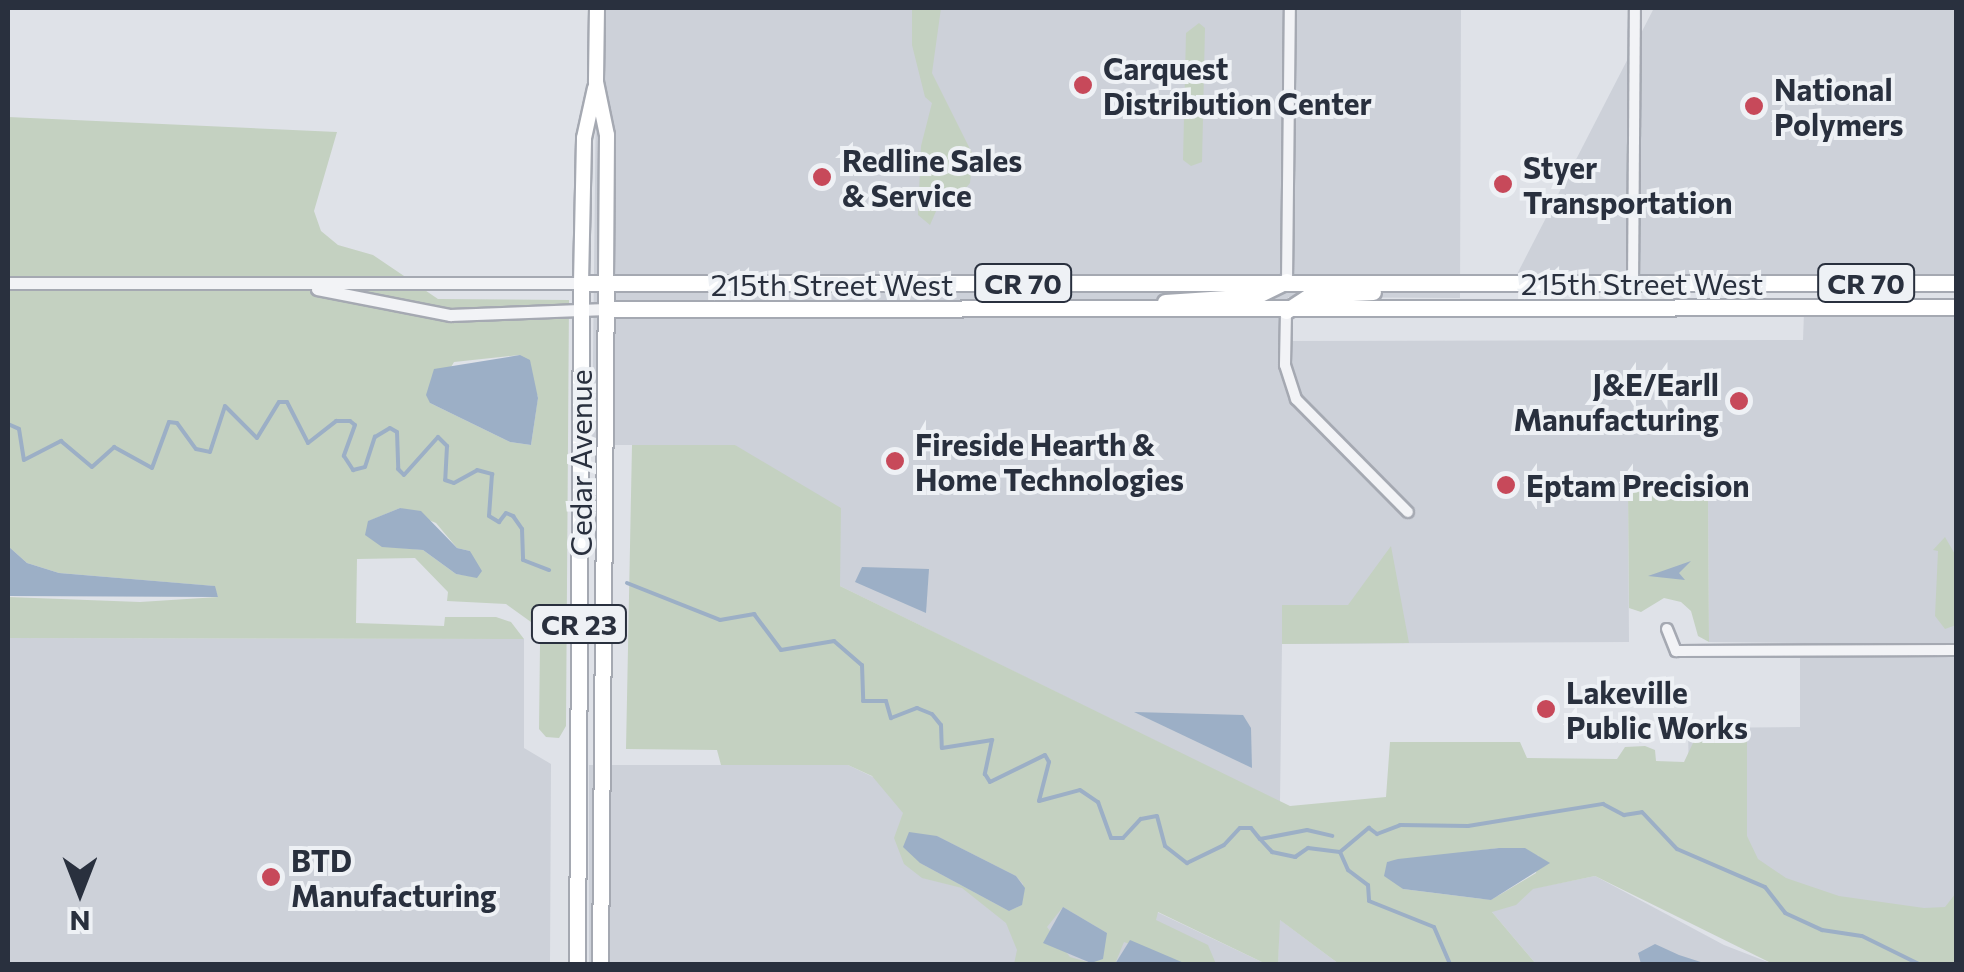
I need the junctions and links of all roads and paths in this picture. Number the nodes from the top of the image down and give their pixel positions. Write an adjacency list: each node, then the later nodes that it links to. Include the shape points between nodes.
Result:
1 (596, 8): 4 (main road, Cedar Avenue / CR 23)
2 (1290, 8): 5 (street)
3 (1635, 8): 12 (street)
4 (596, 82): 9 (main road, Cedar Avenue / CR 23, via 584,138); 10 (main road, Cedar Avenue / CR 23, via 607,135)
5 (1287, 281): 6 (main road, 215th Street West / CR 70); 10 (main road, 215th Street West / CR 70); 16 (main road, via 1256,296 1148,302)
6 (1476, 282): 12 (main road, 215th Street West / CR 70); 17 (main road, via 1311,294)
7 (8, 283): 8 (street, 215th Street West)
8 (278, 283): 9 (street, 215th Street West); 14 (street, via 450,316)
9 (581, 283): 10 (main road, 215th Street West / CR 70); 14 (main road, Cedar Avenue / CR 23)
10 (606, 283): 15 (main road, Cedar Avenue / CR 23)
11 (1956, 283): 12 (main road, 215th Street West / CR 70)
12 (1633, 284)
13 (1956, 307): 17 (main road, 215th Street West / CR 70)
14 (581, 309): 15 (street); 21 (main road, Cedar Avenue / CR 23)
15 (606, 310): 16 (main road, 215th Street West / CR 70); 22 (main road, Cedar Avenue / CR 23)
16 (1120, 312): 17 (main road, 215th Street West / CR 70)
17 (1286, 312): 18 (street, via 1285,365 1296,399)
18 (1408, 512)
19 (1666, 628): 20 (street, via 1676,650)
20 (1956, 650)
21 (576, 964)
22 (600, 964)

